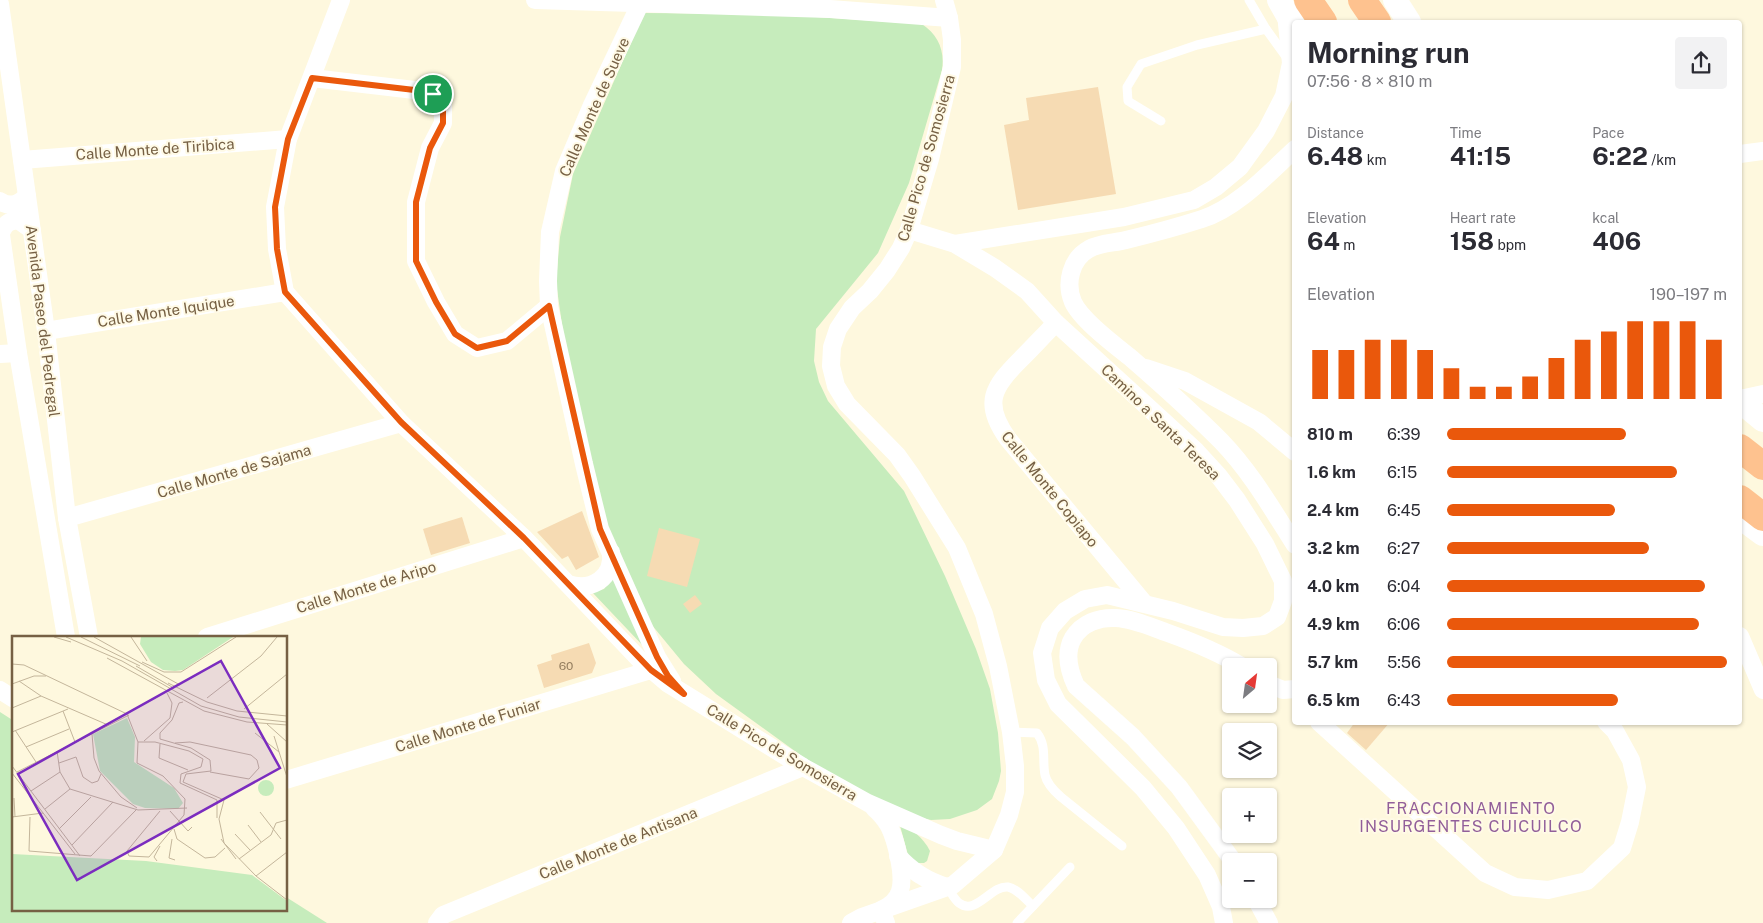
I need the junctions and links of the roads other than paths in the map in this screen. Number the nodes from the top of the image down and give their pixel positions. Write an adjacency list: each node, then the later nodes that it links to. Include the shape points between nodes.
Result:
1 (341, 0): 23 (street)
2 (535, 0): 11 (street)
3 (857, 0): 13 (street)
4 (944, 0): 15 (street, Calle Pico de Somosierra)
5 (1249, 0): 21 (lane)
6 (1326, 0): 17 (highway)
7 (1347, 0): 18 (highway)
8 (1362, 0): 19 (highway)
9 (1395, 0): 20 (main road)
10 (0, 4): 29 (street, Avenida Paseo del Pedregal)
11 (640, 4): 12 (street); 39 (street, Calle Monte de Sueve, via 564,171 550,232)
12 (770, 4): 13 (street)
13 (830, 9): 15 (street)
14 (1292, 10): 16 (highway); 22 (street, Camino a Santa Teresa)
15 (949, 18): 34 (street, Calle Pico de Somosierra, via 952,67)
16 (1318, 20)
17 (1339, 20)
18 (1361, 20)
19 (1376, 20)
20 (1408, 20)
21 (1266, 29): 22 (lane); 24 (lane, via 1197,45 1141,64 1127,87 1128,101)
22 (1292, 63): 32 (street, Camino a Santa Teresa, via 1284,96 1266,131 1240,167 1194,200)
23 (312, 78): 25 (street); 39 (street, via 423,91 443,101 443,123 430,148 416,202 416,261 455,334 477,348 507,341)
24 (1161, 121)
25 (288, 139): 29 (street, Calle Monte de Tiribica); 38 (street, via 275,207 277,249)
26 (1763, 151): 28 (street)
27 (1292, 152): 36 (street, Camino a Santa Teresa, via 1241,197 1222,209 1204,218)
28 (1742, 154)
29 (22, 160): 30 (street, Avenida Paseo del Pedregal)
30 (27, 196): 31 (street, via 13,205); 33 (street, Avenida Paseo del Pedregal)
31 (0, 200)
32 (1124, 217): 36 (street); 37 (street, Camino a Santa Teresa)
33 (32, 230): 35 (street, via 18,220 11,221); 41 (street, Avenida Paseo del Pedregal)
34 (909, 230): 37 (street, Camino a Santa Teresa); 83 (street, Calle Pico de Somosierra, via 902,248 887,270 852,308 838,329 832,347 833,376 847,404 912,476 957,548 984,614)
35 (0, 231): 42 (street, Avenida Paseo del Pedregal)
36 (1126, 240): 44 (street, Camino a Santa Teresa, via 1090,248 1072,269 1069,286 1078,310)
37 (955, 244): 40 (street, Camino a Santa Teresa, via 1027,291)
38 (285, 292): 41 (street, Calle Monte Iquique); 51 (street, Calle Pico de Somosierra)
39 (549, 306): 68 (street, Calle Monte de Sueve, via 600,529)
40 (1056, 323): 70 (street, Calle Monte Copiapo, via 999,382 993,406 995,415 1002,432); 70 (street, Camino a Santa Teresa, via 1218,475 1265,544 1283,581 1283,601 1277,617 1263,626 1222,627)
41 (46, 331): 50 (street, Avenida Paseo del Pedregal)
42 (18, 353): 43 (street); 49 (street, Avenida Paseo del Pedregal)
43 (0, 354)
44 (1140, 367): 54 (street, via 1185,381 1259,422); 67 (street, Camino a Santa Teresa, via 1233,454 1259,487)
45 (1763, 394): 46 (street)
46 (1742, 399)
47 (1742, 402): 48 (main road)
48 (1763, 420)
49 (30, 421): 50 (street, via 46,430); 71 (street, Avenida Paseo del Pedregal)
50 (56, 422): 63 (street, Avenida Paseo del Pedregal)
51 (401, 422): 63 (street, Calle Monte de Sajama); 66 (street, Calle Pico de Somosierra)
52 (1742, 433): 53 (highway)
53 (1763, 449)
54 (1292, 450)
55 (1742, 450): 56 (highway)
56 (1763, 466)
57 (1742, 469): 59 (highway)
58 (1742, 482): 60 (highway)
59 (1763, 485)
60 (1763, 497)
61 (1742, 501): 62 (highway)
62 (1763, 517)
63 (67, 518): 72 (street, Avenida Paseo del Pedregal)
64 (1742, 519): 65 (main road)
65 (1763, 534)
66 (524, 538): 69 (street, Calle Pico de Somosierra); 73 (street, Calle Monte de Aripo)
67 (1292, 540)
68 (611, 551): 69 (street, via 608,571 600,581 581,587); 79 (street, Calle Monte de Sueve, via 657,657)
69 (568, 584): 76 (street, Calle Pico de Somosierra)
70 (1144, 603): 99 (street, Camino a Santa Teresa, via 1107,595 1085,599 1065,611 1050,628 1042,653 1046,680 1058,704 1143,788 1176,828 1207,875 1221,907)
71 (66, 636)
72 (89, 636)
73 (210, 636)
74 (1742, 641): 78 (street)
75 (1228, 658): 89 (street, via 1187,640 1117,618 1098,620 1082,627 1072,640 1068,658 1076,686 1133,737 1168,775)
76 (651, 670): 79 (street, Calle Pico de Somosierra); 85 (street, Calle Monte de Funiar)
77 (0, 690): 80 (street)
78 (1763, 690)
79 (684, 694): 84 (street, Calle Pico de Somosierra)
80 (12, 698)
81 (1322, 725): 82 (street, via 1485,872 1515,887 1548,890 1587,881 1622,848 1638,787 1631,760)
82 (1609, 725)
83 (1011, 732): 87 (lane, via 1037,733 1043,741 1045,777 1052,788); 88 (street, Calle Pico de Somosierra, via 1015,792)
84 (803, 767): 86 (street, Calle Pico de Somosierra); 96 (street, Calle Monte de Antisana, via 443,915)
85 (288, 779)
86 (868, 803): 88 (street, Calle Pico de Somosierra, via 941,835); 90 (street, via 888,825)
87 (1122, 846)
88 (994, 850): 92 (street, Calle Pico de Somosierra)
89 (1227, 853)
90 (898, 856): 92 (street, via 919,876); 95 (street, via 900,890)
91 (1070, 867): 93 (lane)
92 (947, 887): 93 (lane, via 965,906 972,906 1000,888 1016,890); 95 (street, Calle Pico de Somosierra)
93 (1033, 906): 98 (lane)
94 (1261, 908): 100 (street)
95 (884, 917): 97 (street, Calle Pico de Somosierra, via 862,916)
96 (437, 923)
97 (851, 923)
98 (1018, 923)
99 (1224, 923)
100 (1269, 923)

